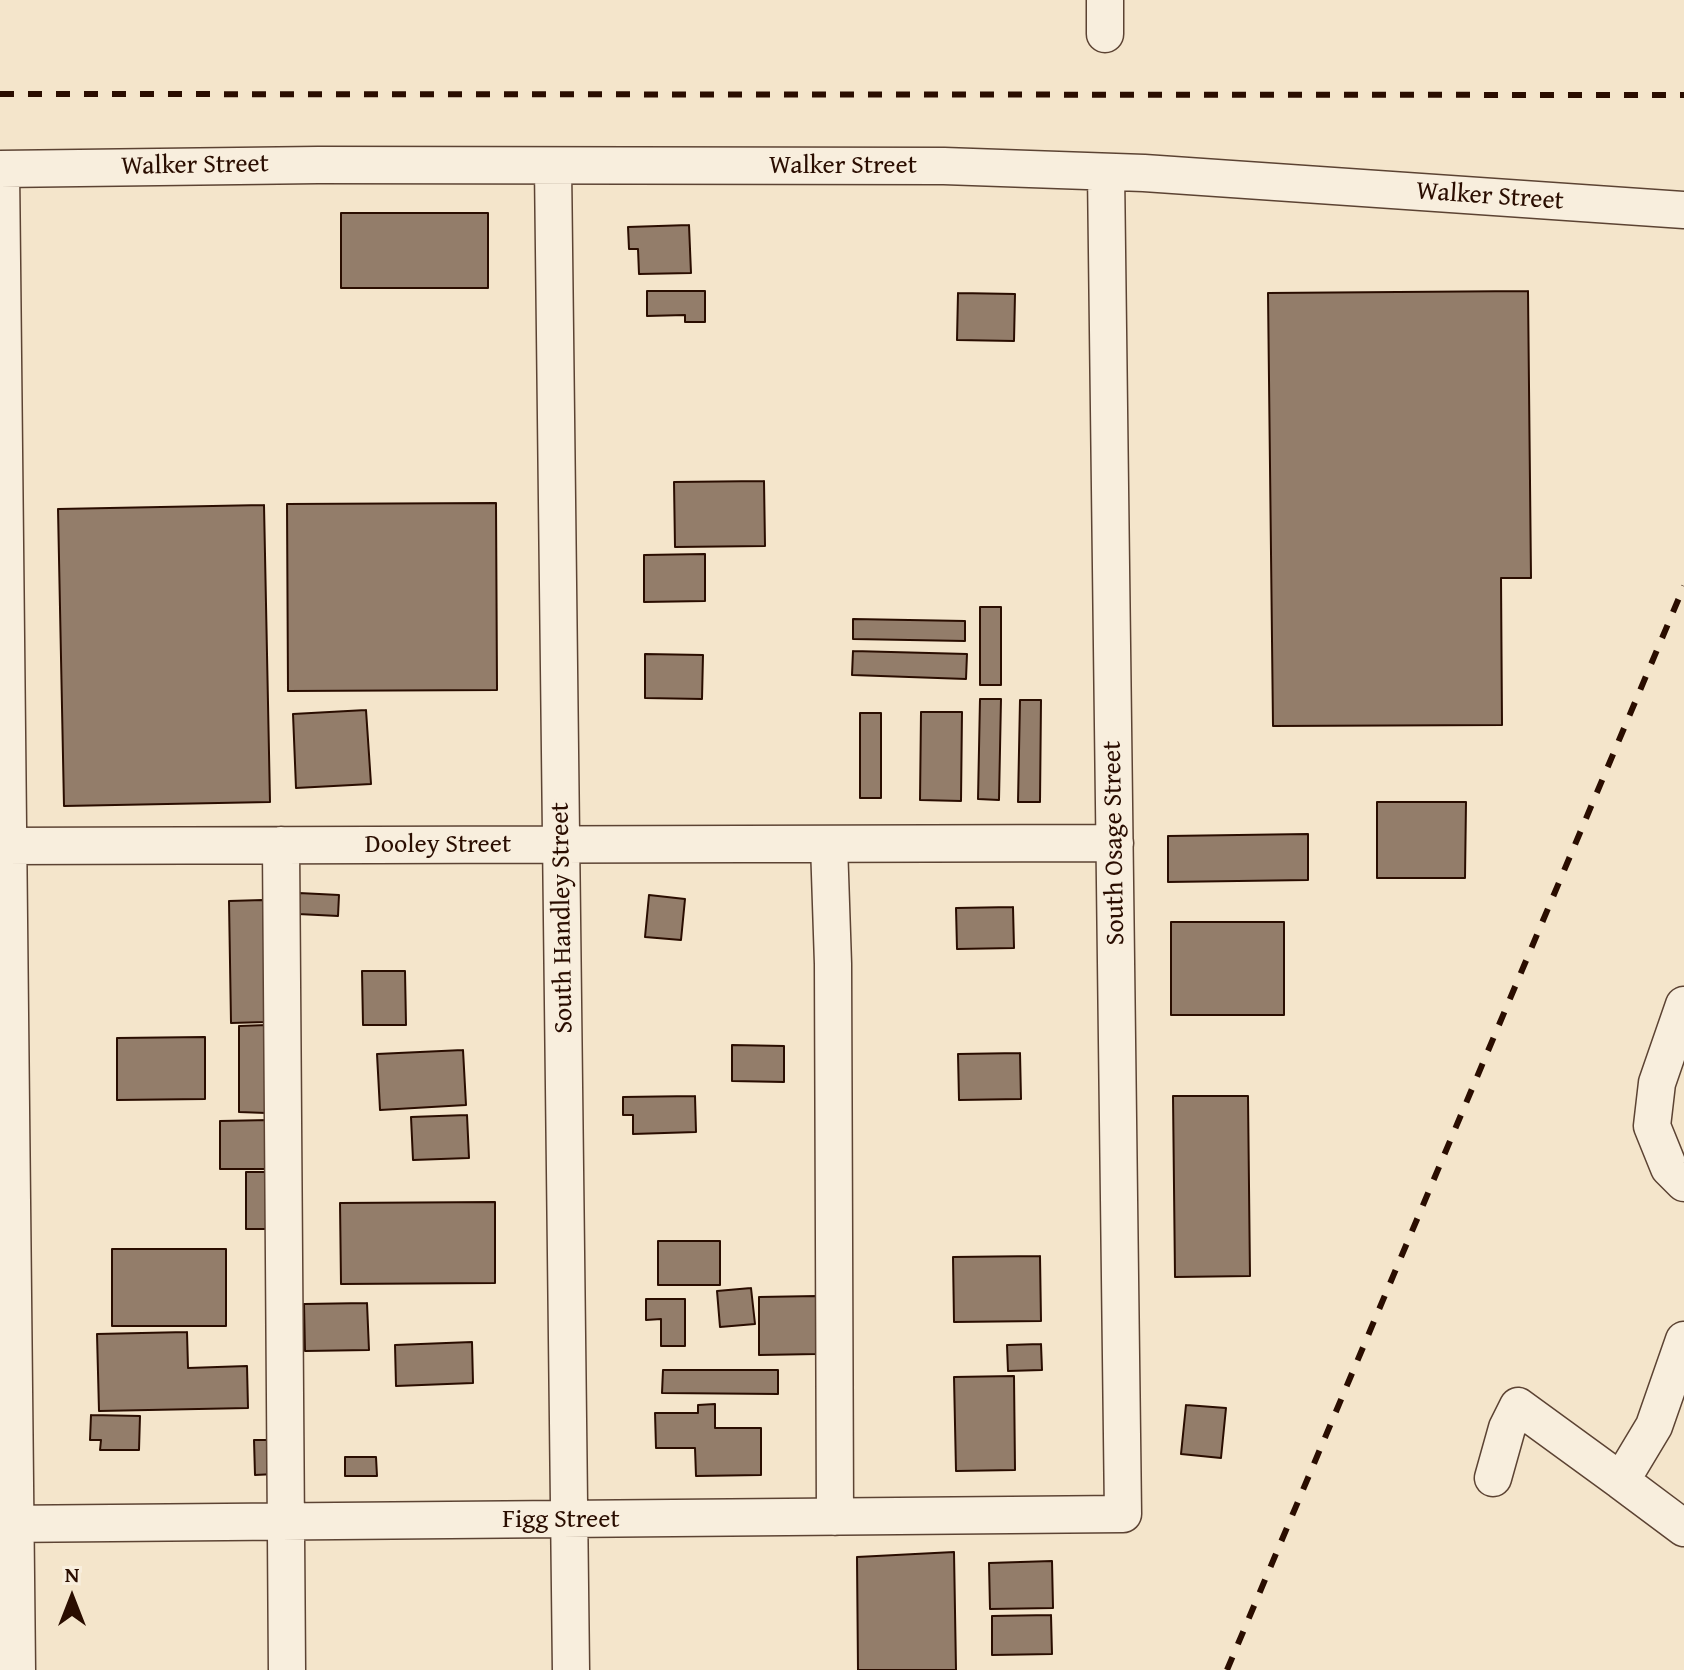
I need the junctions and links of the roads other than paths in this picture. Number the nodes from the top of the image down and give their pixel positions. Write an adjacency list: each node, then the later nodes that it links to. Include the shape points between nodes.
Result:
1 (553, 166): 2 (street, Walker Street); 3 (street, Walker Street, via 944,166); 8 (street, South Handley Street)
2 (0, 169): 9 (street)
3 (1106, 172): 4 (street, Walker Street); 5 (street, South Osage Street)
4 (1684, 210)
5 (1115, 843): 6 (street, Dooley Street); 15 (street, South Osage Street)
6 (829, 844): 8 (street, Dooley Street); 16 (street)
7 (281, 845): 8 (street, Dooley Street); 9 (street, Dooley Street); 18 (street)
8 (563, 845): 17 (street, South Handley Street)
9 (4, 846): 19 (street)
10 (1684, 1005): 11 (street, via 1657,1083 1652,1126 1669,1168)
11 (1684, 1183)
12 (1684, 1340): 14 (street, via 1654,1426)
13 (1493, 1478): 14 (street, via 1518,1406)
14 (1621, 1481): 20 (street)
15 (1123, 1514): 16 (street, Figg Street)
16 (835, 1517): 17 (street, Figg Street)
17 (569, 1521): 18 (street, Figg Street); 23 (street, South Handley Street)
18 (285, 1522): 19 (street, Figg Street); 22 (street)
19 (8, 1524): 21 (street)
20 (1684, 1528)
21 (17, 1670)
22 (287, 1670)
23 (571, 1670)

